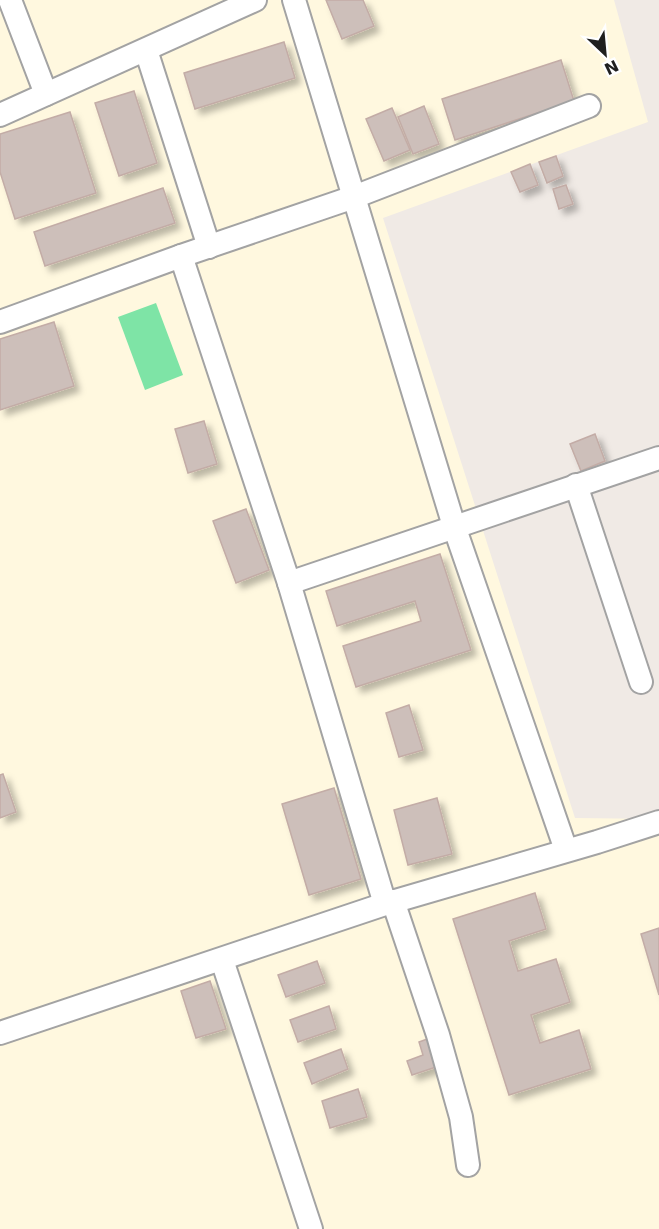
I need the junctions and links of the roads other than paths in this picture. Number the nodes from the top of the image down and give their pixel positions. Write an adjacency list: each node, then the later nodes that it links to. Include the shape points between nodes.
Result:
1 (10, 0): 5 (street)
2 (255, 0): 4 (street)
3 (294, 0): 8 (street)
4 (146, 50): 5 (street); 9 (street)
5 (46, 94): 7 (street)
6 (589, 106): 8 (street)
7 (0, 115)
8 (354, 197): 9 (street); 14 (street)
9 (209, 247): 10 (street)
10 (181, 256): 11 (street); 15 (street)
11 (2, 314)
12 (659, 458): 13 (street)
13 (576, 485): 14 (street); 16 (street)
14 (454, 526): 15 (street); 18 (street)
15 (289, 583): 19 (street)
16 (641, 682)
17 (659, 822): 18 (street)
18 (566, 850): 19 (street)
19 (389, 902): 20 (street); 22 (street, via 438,1035 461,1117)
20 (222, 960): 21 (street); 23 (street)
21 (0, 1034)
22 (468, 1165)
23 (311, 1229)

